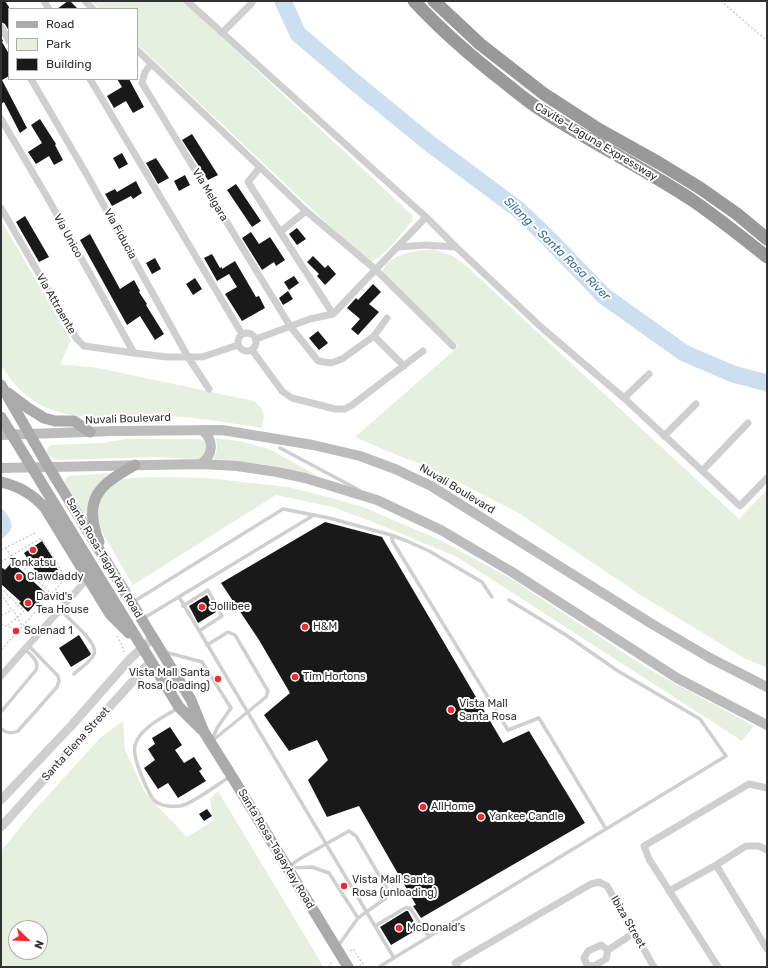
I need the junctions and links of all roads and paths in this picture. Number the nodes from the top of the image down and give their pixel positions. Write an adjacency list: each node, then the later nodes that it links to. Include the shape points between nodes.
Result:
1 (187, 1): 7 (street)
2 (414, 1): 23 (highway, Cavite–Laguna Expressway, via 470,55 537,107 692,200)
3 (434, 1): 20 (highway, Cavite–Laguna Expressway, via 480,44 544,94 598,129 700,188)
4 (721, 1): 9 (path)
5 (252, 3): 7 (street)
6 (1, 27): 8 (street)
7 (222, 33): 18 (street)
8 (8, 39)
9 (767, 41)
10 (138, 51): 11 (street)
11 (151, 64): 15 (street); 27 (street, Via Melgara, via 142,83)
12 (32, 80): 36 (street, Via Fiducia)
13 (91, 80): 28 (street)
14 (1, 119): 35 (street, Via Unico)
15 (260, 167): 17 (street); 19 (street, via 248,182)
16 (1, 208): 35 (street, Via Attraente, via 76,338 84,346)
17 (306, 211): 19 (street); 24 (street)
18 (426, 217): 21 (street); 22 (street)
19 (280, 232): 25 (street)
20 (767, 238)
21 (399, 247): 22 (street, via 426,245); 24 (street)
22 (456, 248): 41 (street, via 542,328)
23 (767, 257)
24 (376, 270): 25 (street); 32 (street)
25 (333, 314): 27 (street)
26 (387, 318): 29 (street)
27 (290, 326): 29 (street, via 318,361 331,363 342,359); 30 (street)
28 (242, 334): 30 (street, via 250,333); 31 (street)
29 (374, 336): 37 (street)
30 (256, 339): 33 (street, via 256,345)
31 (238, 345): 33 (street, via 246,351); 36 (street, Via Attraente, via 202,357)
32 (453, 346)
33 (252, 350): 37 (street, via 282,392 292,398 335,409 344,409 352,405)
34 (423, 351): 37 (street)
35 (134, 354): 36 (street, Via Attraente)
36 (188, 357): 40 (street, Via Fiducia)
37 (404, 366)
38 (649, 374): 41 (street)
39 (2, 386): 46 (main road, via 38,414 55,421 74,422); 48 (main road, Santa Rosa-Tagaytay Road)
40 (210, 388)
41 (624, 398): 49 (street)
42 (696, 404): 49 (street)
43 (1, 417): 47 (main road, Santa Rosa-Tagaytay Road)
44 (748, 423): 56 (street)
45 (202, 430): 46 (main road, Nuvali Boulevard); 52 (main road, via 208,435 211,447 207,458); 100 (main road, Nuvali Boulevard, via 222,430 335,450 378,462 416,478 450,496 679,641)
46 (90, 432): 48 (main road, Nuvali Boulevard)
47 (6, 434): 48 (main road, Nuvali Boulevard); 54 (main road, Santa Rosa-Tagaytay Road)
48 (29, 434): 53 (main road, Santa Rosa-Tagaytay Road)
49 (664, 436): 56 (street)
50 (280, 448): 59 (lane)
51 (135, 464): 52 (main road); 53 (main road); 69 (main road, via 102,487 92,508 93,523)
52 (201, 464): 59 (main road, via 284,473)
53 (48, 466): 54 (main road); 69 (main road, Santa Rosa-Tagaytay Road)
54 (32, 467): 55 (main road); 61 (main road, Santa Rosa-Tagaytay Road)
55 (1, 468)
56 (702, 472): 57 (street, via 740,506)
57 (767, 478)
58 (1, 482): 66 (main road, via 25,491 38,500)
59 (377, 500): 104 (main road, via 441,530 512,572 677,678)
60 (314, 515): 63 (lane); 74 (lane); 77 (lane, via 283,509)
61 (66, 523): 66 (main road); 93 (main road, Santa Rosa-Tagaytay Road)
62 (35, 532): 64 (path)
63 (391, 535): 75 (lane, via 429,551 482,582); 112 (lane, via 508,730 539,718)
64 (5, 548): 65 (path); 67 (path)
65 (1, 550)
66 (73, 554): 70 (main road)
67 (12, 556): 68 (path); 72 (path); 72 (path, via 41,538 66,578)
68 (1, 562)
69 (109, 567): 77 (main road, Santa Rosa-Tagaytay Road)
70 (88, 578): 79 (street); 93 (main road, via 110,614)
71 (1, 588): 82 (path, via 24,611)
72 (52, 593): 79 (path); 86 (path)
73 (1, 594): 80 (path)
74 (179, 597): 78 (lane); 83 (lane)
75 (492, 597)
76 (509, 600): 112 (lane, via 618,671 700,720 726,756)
77 (132, 603): 83 (main road, Santa Rosa-Tagaytay Road)
78 (183, 606): 88 (lane); 88 (lane, via 208,590 222,616)
79 (62, 607): 92 (street); 98 (lane, via 65,615 86,635 95,648 92,659)
80 (11, 610): 81 (path); 82 (path)
81 (1, 615)
82 (17, 618): 85 (path); 86 (path)
83 (142, 620): 90 (main road, Santa Rosa-Tagaytay Road)
84 (1, 624): 85 (path)
85 (6, 626): 87 (path)
86 (22, 626): 87 (path)
87 (18, 630): 94 (path)
88 (199, 631): 91 (lane)
89 (116, 636): 96 (path)
90 (153, 638): 93 (street, Santa Elena Street); 95 (main road, Santa Rosa-Tagaytay Road)
91 (207, 645): 103 (lane); 103 (lane, via 228,632 235,635 268,691 266,697)
92 (26, 647): 99 (street); 102 (lane, via 38,666); 105 (lane, via 58,676 59,681 57,687 18,731 12,734)
93 (143, 647): 97 (main road, Santa Rosa-Tagaytay Road); 110 (street, Santa Elena Street)
94 (1, 650)
95 (161, 651): 106 (main road, Santa Rosa-Tagaytay Road, via 191,700); 107 (lane, via 202,662 231,708)
96 (124, 653)
97 (151, 661): 101 (main road, Santa Rosa-Tagaytay Road); 111 (street, Santa Elena Street)
98 (74, 674)
99 (1, 676)
100 (767, 687)
101 (179, 707): 106 (main road, Santa Rosa-Tagaytay Road); 108 (lane, via 152,724 134,746 135,756 154,800 166,807 182,805)
102 (1, 712)
103 (247, 712): 107 (lane); 113 (lane)
104 (767, 725)
105 (1, 729)
106 (204, 732): 107 (main road, Santa Rosa-Tagaytay Road)
107 (210, 742): 108 (main road, Santa Rosa-Tagaytay Road)
108 (231, 775): 116 (main road, Santa Rosa-Tagaytay Road)
109 (767, 788): 117 (street, via 749,784 644,846)
110 (1, 800)
111 (1, 827)
112 (606, 829): 122 (lane)
113 (326, 844): 116 (lane); 118 (lane); 118 (lane, via 349,831 356,836 389,892 386,898)
114 (767, 850): 115 (street, via 759,846 746,846)
115 (716, 865): 117 (street); 125 (street)
116 (287, 868): 119 (lane, via 312,867 329,873); 123 (main road, Santa Rosa-Tagaytay Road)
117 (669, 891): 133 (street)
118 (367, 912): 119 (lane); 120 (lane)
119 (358, 918): 123 (lane)
120 (376, 926): 122 (lane, via 405,908 410,908); 127 (lane)
121 (634, 933): 126 (street); 131 (street, Ibiza Street, via 607,886 599,882 590,884 455,963); 132 (street, Ibiza Street)
122 (429, 937): 127 (lane)
123 (336, 949): 128 (main road, Santa Rosa-Tagaytay Road)
124 (353, 949): 129 (path, via 363,964)
125 (767, 949)
126 (608, 950)
127 (394, 958): 130 (lane)
128 (348, 967)
129 (358, 967)
130 (379, 967)
131 (458, 967)
132 (654, 967)
133 (718, 967)

